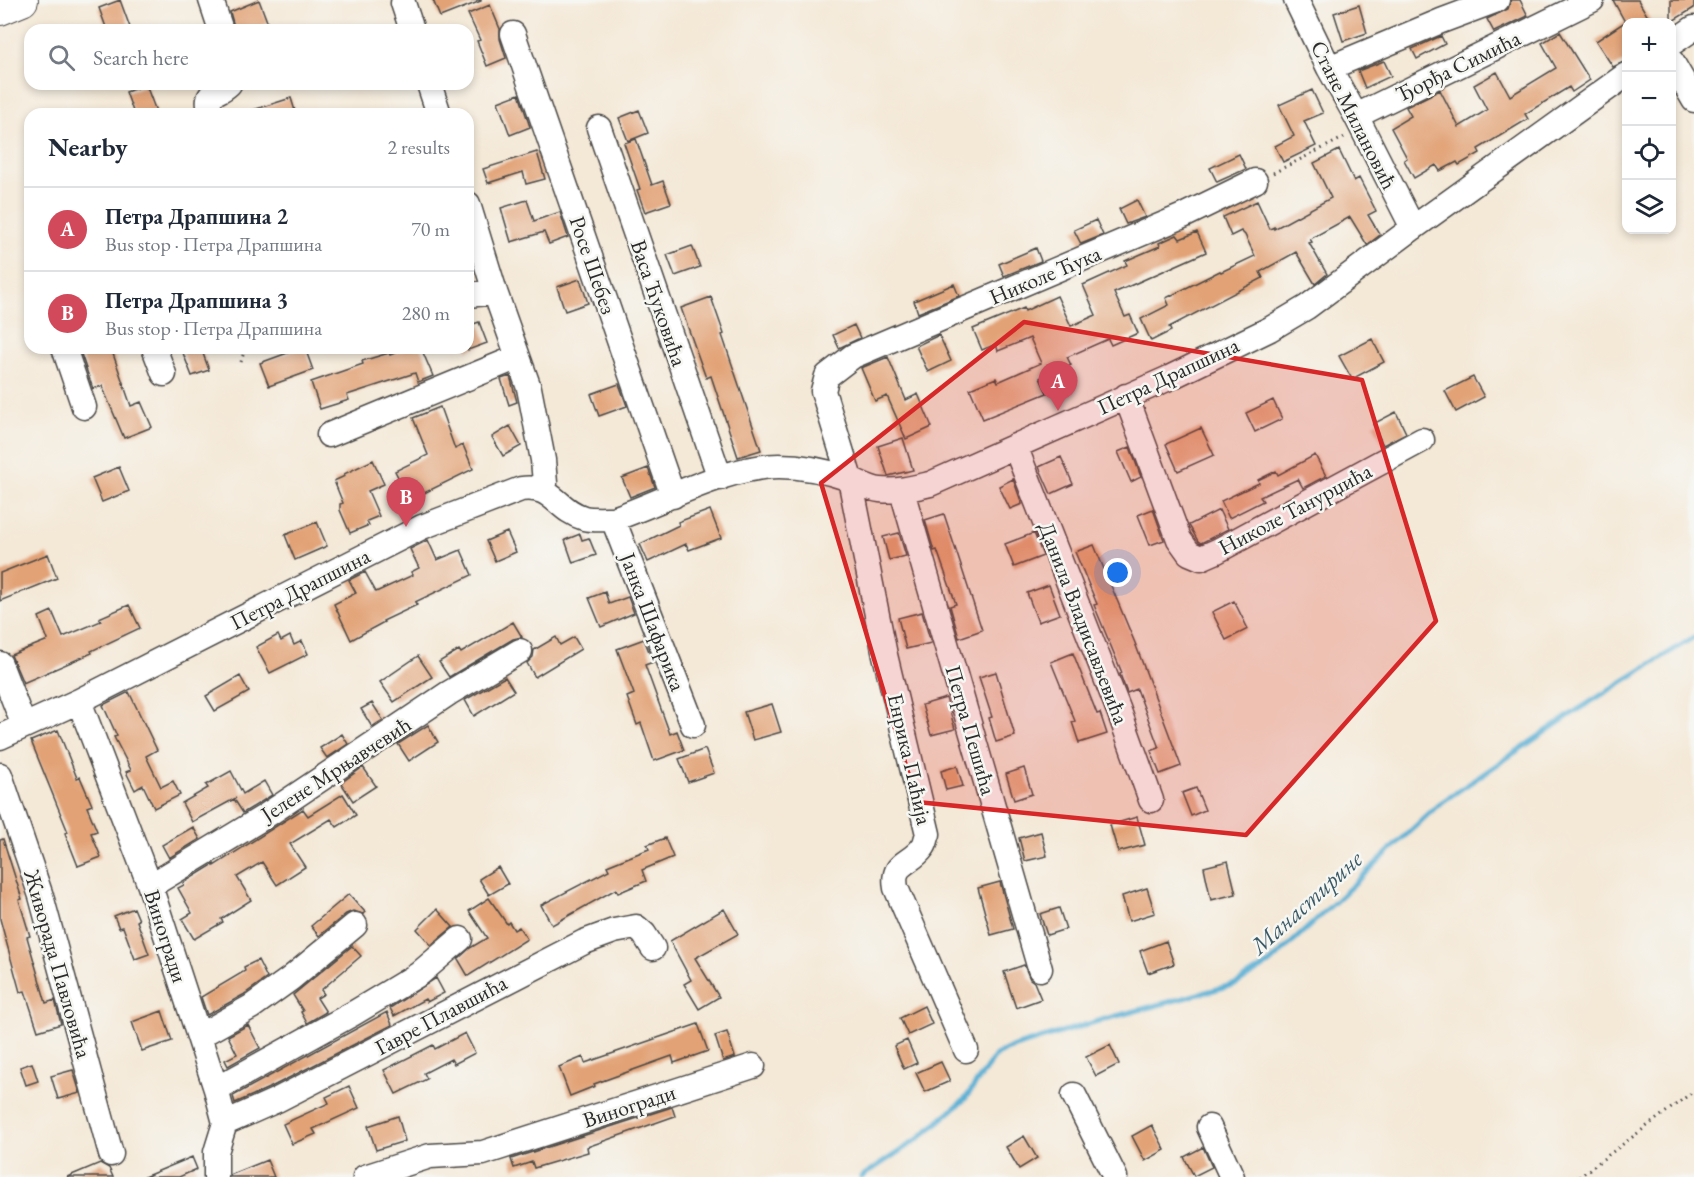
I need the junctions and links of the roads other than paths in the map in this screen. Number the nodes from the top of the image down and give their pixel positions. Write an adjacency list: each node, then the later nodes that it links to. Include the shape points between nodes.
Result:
1 (22, 0): 7 (main road)
2 (211, 0): 8 (street)
3 (1296, 0): 13 (street, Стане Милановић)
4 (1497, 0): 13 (street)
5 (1592, 0): 21 (street, Ђорђа Симића)
6 (403, 3): 9 (street)
7 (0, 9)
8 (218, 24)
9 (410, 24)
10 (1694, 28): 12 (street)
11 (513, 34): 41 (street, Росе Шебез)
12 (1676, 40)
13 (1329, 69): 21 (street, Стане Милановић)
14 (1676, 70): 18 (street)
15 (1622, 78): 24 (street, Петра Драпшина)
16 (221, 90): 19 (street, via 209,97)
17 (431, 90): 20 (street)
18 (1694, 100)
19 (209, 108)
20 (437, 108)
21 (1359, 122): 24 (street, Стане Милановић)
22 (599, 128): 37 (street, Васа Ћуковића)
23 (1256, 182): 38 (street, Николе Ћука, via 853,356 840,365 827,376 823,391)
24 (1413, 228): 32 (street, Петра Драпшина, via 1307,308)
25 (474, 230): 26 (street)
26 (495, 292): 27 (street); 30 (street)
27 (474, 294)
28 (66, 354): 33 (street)
29 (156, 354): 31 (street)
30 (518, 357): 34 (street); 39 (street, via 536,422 544,476)
31 (164, 374)
32 (1126, 396): 35 (street, Николе Танурџића, via 1179,540 1189,553 1201,558); 36 (street, Петра Драпшина)
33 (84, 407)
34 (329, 435)
35 (1422, 440)
36 (1015, 446): 40 (street, Петра Драпшина, via 930,484); 50 (street, Данила Владисављевића)
37 (720, 478): 38 (street, Петра Драпшина, via 778,466 808,468); 41 (street, Петра Драпшина)
38 (849, 479): 40 (street, Петра Драпшина, via 878,490); 57 (street, Енрика Паћија, via 928,834 924,846 900,866 894,877 896,888)
39 (542, 489): 42 (street, Петра Драпшина, via 564,508 585,518); 45 (street, Петра Драпшина, via 521,489 422,527)
40 (902, 491): 55 (street, Петра Пешића)
41 (673, 496): 42 (street, Петра Драпшина)
42 (614, 519): 46 (street, Јанка Шафарика)
43 (520, 651): 51 (street, Јелене Мрњавчевић)
44 (0, 664): 47 (street)
45 (79, 701): 47 (street, Петра Драпшина); 51 (street, Виногради)
46 (693, 725)
47 (24, 726): 48 (street, Петра Драпшина)
48 (0, 737)
49 (0, 776): 63 (street, Живорада Павловића, via 40,896)
50 (1151, 800)
51 (150, 886): 56 (street, Виногради)
52 (356, 926): 56 (street, via 258,1002)
53 (460, 939): 59 (street, via 419,974)
54 (653, 948): 61 (street, Гавре Плавшића, via 636,927 584,942)
55 (1040, 969)
56 (199, 1036): 59 (street, Виногради)
57 (966, 1050)
58 (753, 1066): 65 (street, Виногради, via 483,1153 430,1156)
59 (216, 1089): 61 (street, Виногради)
60 (1074, 1095): 66 (street)
61 (225, 1123): 64 (street)
62 (1209, 1127): 67 (street)
63 (111, 1155)
64 (210, 1175)
65 (365, 1177)
66 (1115, 1177)
67 (1232, 1177)

